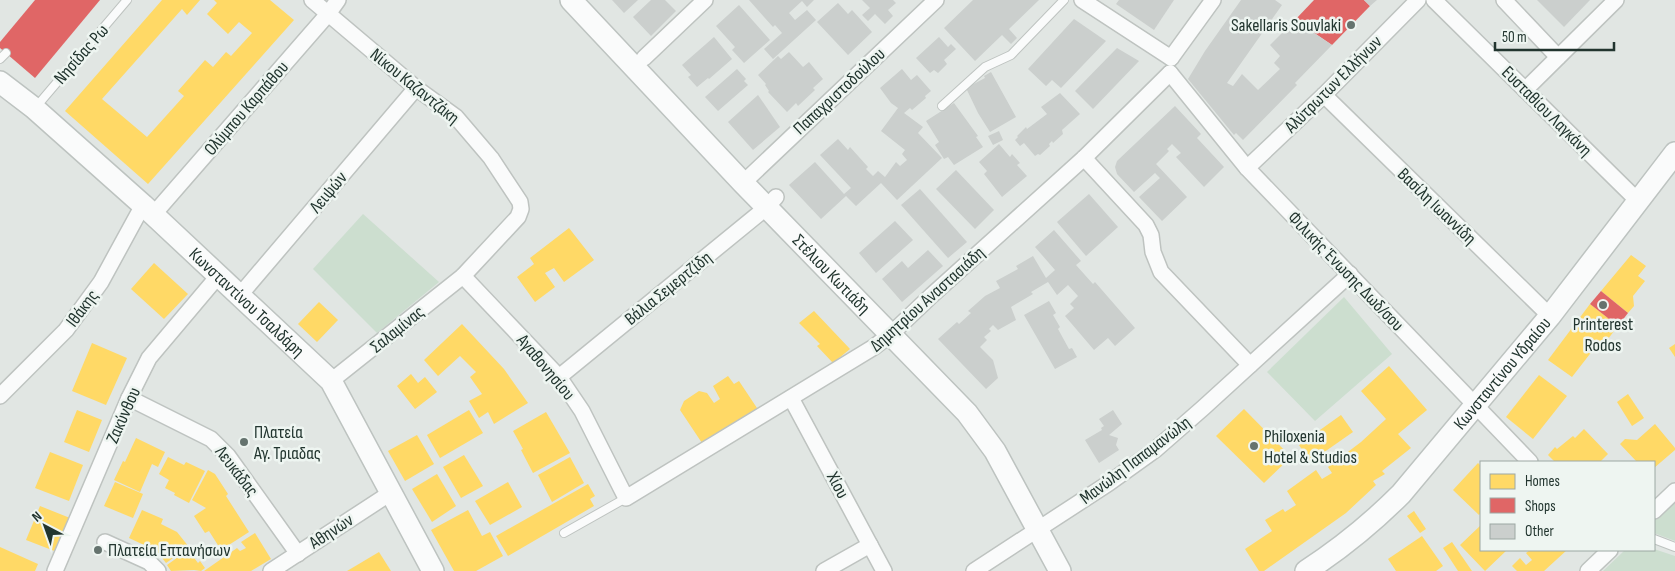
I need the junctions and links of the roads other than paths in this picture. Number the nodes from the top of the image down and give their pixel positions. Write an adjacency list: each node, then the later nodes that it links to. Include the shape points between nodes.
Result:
1 (127, 0): 24 (lane, Νησίδας Ρω)
2 (312, 0): 15 (street, Νίκου Καζαντζάκη)
3 (338, 0): 15 (street, Ολύμπου Καρπάθου)
4 (571, 0): 28 (street, Στέλιου Κωτιάδη)
5 (589, 0): 17 (street, Στέλιου Κωτιάδη)
6 (705, 0): 17 (street)
7 (936, 0): 28 (street, Παπαχριστοδούλου)
8 (1064, 0): 23 (lane, via 1011,55 986,67)
9 (1082, 0): 18 (street, Φιλικής Ένωσης Δωδ/σου)
10 (1213, 0): 18 (street, Δημητρίου Αναστασιάδη)
11 (1418, 0): 22 (street, Αλύτρωτων Ελλήνων)
12 (1434, 0): 21 (street, Ευσταθίου Λαγκάνη)
13 (1504, 0): 16 (street)
14 (1616, 0): 16 (street)
15 (328, 14): 20 (street, Νίκου Καζαντζάκη); 31 (street, Ολύμπου Καρπάθου)
16 (1558, 57): 21 (street)
17 (644, 58): 28 (street, Στέλιου Κωτιάδη)
18 (1170, 65): 26 (street, Δημητρίου Αναστασιάδη); 27 (street, Φιλικής Ένωσης Δωδ/σου)
19 (0, 82): 24 (street, Κωνσταντίνου Τσαλδάρη)
20 (416, 88): 34 (street, Νίκου Καζαντζάκη, via 456,117 491,158 520,202 518,216); 35 (street, Λειψών)
21 (1526, 90): 29 (street, Ευσταθίου Λαγκάνη)
22 (1324, 95): 27 (street, Αλύτρωτων Ελλήνων); 36 (street, Βασίλη Ιωαννίδη)
23 (942, 106)
24 (34, 108): 31 (street, Κωνσταντίνου Τσαλδάρη)
25 (1675, 153): 29 (street, Κωνσταντίνου Υδραίου)
26 (1084, 158): 37 (street, Δημητρίου Αναστασιάδη); 38 (street, via 1146,225 1161,272)
27 (1247, 168): 32 (street, Φιλικής Ένωσης Δωδ/σου)
28 (748, 178): 30 (street, Στέλιου Κωτιάδη)
29 (1638, 200): 36 (street, Κωνσταντίνου Υδραίου)
30 (771, 202): 37 (street, Στέλιου Κωτιάδη); 39 (street, Βάλια Σεμερτζίδη)
31 (148, 210): 33 (street, Κωνσταντίνου Τσαλδάρη); 41 (street, Ιθάκης, via 102,282 66,330)
32 (1350, 274): 38 (street, Μανώλη Παπαμανώλη); 44 (street, Φιλικής Ένωσης Δωδ/σου)
33 (219, 276): 35 (street, Κωνσταντίνου Τσαλδάρη); 42 (street, Ζακύνθου, via 149,358)
34 (463, 276): 39 (street, Αγαθονησίου); 40 (street, Σαλαμίνας)
35 (240, 295): 40 (street, Κωνσταντίνου Τσαλδάρη)
36 (1550, 316): 44 (street, Κωνσταντίνου Υδραίου)
37 (896, 329): 43 (street, Δημητρίου Αναστασιάδη, via 860,357); 50 (street, Στέλιου Κωτιάδη, via 962,390 990,425 1018,468)
38 (1250, 364): 50 (street, Μανώλη Παπαμανώλη, via 1155,450)
39 (559, 377): 48 (street, Αγαθονησίου, via 582,411)
40 (331, 381): 47 (street, Κωνσταντίνου Τσαλδάρη)
41 (0, 396)
42 (130, 398): 57 (street, Λευκάδας, via 211,439 228,456); 58 (street, Ζακύνθου)
43 (791, 398): 48 (street, Δημητρίου Αναστασιάδη); 54 (street, Χίου)
44 (1474, 405): 45 (street, Φιλικής Ένωσης Δωδ/σου); 67 (street, Κωνσταντίνου Υδραίου, via 1381,514)
45 (1529, 461)
46 (1675, 491): 49 (street)
47 (392, 492): 57 (street, Αθηνών); 61 (street, Κωνσταντίνου Τσαλδάρη)
48 (626, 498): 51 (lane)
49 (1655, 510)
50 (1042, 526): 64 (street, Μανώλη Παπαμανώλη); 65 (street, Στέλιου Κωτιάδη); 66 (street, Στέλιου Κωτιάδη)
51 (564, 533)
52 (1655, 539): 55 (lane)
53 (105, 542): 59 (street, via 149,562)
54 (870, 545): 62 (street); 63 (street, Χίου)
55 (1675, 547)
56 (1609, 551): 68 (street)
57 (298, 554): 60 (street, Αθηνών)
58 (55, 571)
59 (158, 571)
60 (271, 571)
61 (433, 571)
62 (824, 571)
63 (884, 571)
64 (974, 571)
65 (1060, 571)
66 (1074, 571)
67 (1306, 571)
68 (1588, 571)

